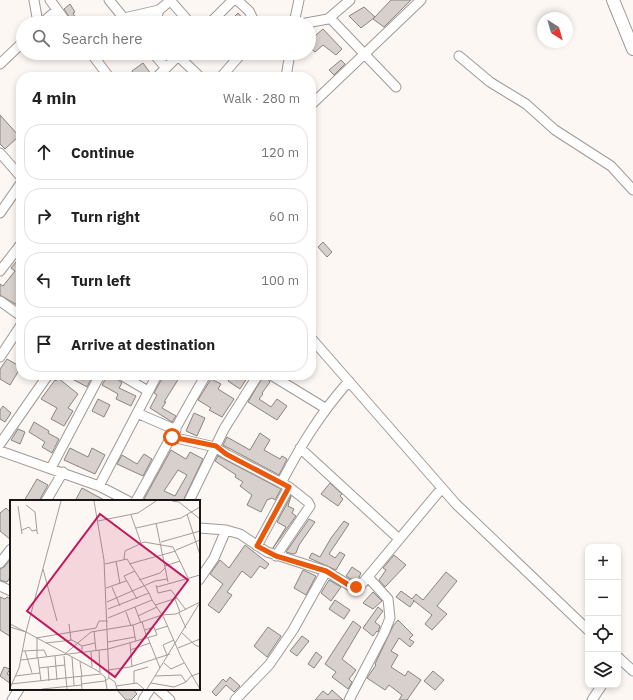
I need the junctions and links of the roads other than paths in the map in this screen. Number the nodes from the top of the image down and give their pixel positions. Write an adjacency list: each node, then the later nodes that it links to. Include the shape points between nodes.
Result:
1 (34, 0): 13 (street)
2 (50, 0): 11 (street)
3 (109, 0): 16 (street)
4 (171, 0): 12 (street); 19 (street)
5 (233, 0): 20 (street)
6 (237, 0): 21 (street)
7 (299, 0): 22 (street)
8 (350, 0): 23 (street)
9 (421, 0): 27 (street)
10 (613, 0): 26 (main road)
11 (56, 10): 14 (street); 15 (street)
12 (159, 10): 17 (street); 18 (street)
13 (37, 16)
14 (50, 16)
15 (61, 16)
16 (122, 16)
17 (141, 16)
18 (157, 16)
19 (184, 16)
20 (217, 16)
21 (252, 16)
22 (296, 16)
23 (330, 18): 24 (street); 27 (street)
24 (316, 21)
25 (16, 49): 35 (street)
26 (633, 49)
27 (364, 54): 42 (street); 43 (street)
28 (460, 56): 47 (street, via 490,82 526,104 555,130 611,166)
29 (96, 60): 37 (street)
30 (159, 60): 36 (street)
31 (174, 60): 36 (street)
32 (185, 60): 39 (street)
33 (236, 60): 40 (street)
34 (289, 60): 41 (street)
35 (0, 64)
36 (166, 68): 38 (street)
37 (105, 72)
38 (162, 72)
39 (196, 72)
40 (225, 72)
41 (287, 72)
42 (396, 87)
43 (316, 100)
44 (0, 153): 45 (street)
45 (16, 171)
46 (16, 190): 48 (street)
47 (633, 190)
48 (0, 213)
49 (16, 250): 50 (street)
50 (0, 271)
51 (0, 301): 52 (street)
52 (16, 312)
53 (16, 333): 55 (street)
54 (316, 344): 63 (street)
55 (0, 357)
56 (45, 380): 68 (street)
57 (97, 380): 72 (street)
58 (129, 380): 64 (street)
59 (154, 380): 64 (street)
60 (203, 380): 67 (street)
61 (255, 380): 69 (street)
62 (280, 380): 65 (street)
63 (349, 381): 65 (street); 76 (street)
64 (148, 392): 66 (street)
65 (325, 408): 70 (street)
66 (137, 413): 67 (street); 75 (street)
67 (174, 433): 69 (street); 79 (street)
68 (0, 444)
69 (216, 446): 74 (street); 80 (street)
70 (300, 448): 74 (street); 83 (street)
71 (0, 451): 72 (street)
72 (51, 468): 73 (street)
73 (63, 472): 75 (street); 77 (street)
74 (285, 485): 84 (street); 86 (street, via 310,506)
75 (99, 486): 78 (street)
76 (442, 488): 83 (street); 93 (street, via 500,548)
77 (47, 500)
78 (126, 500)
79 (137, 500)
80 (189, 500)
81 (200, 528): 82 (street)
82 (226, 530): 84 (street, via 240,534); 90 (street, via 214,558)
83 (399, 539): 89 (street)
84 (257, 546): 86 (street)
85 (10, 550): 87 (street)
86 (276, 556): 88 (street)
87 (0, 563)
88 (326, 571): 89 (street, via 352,587 361,585); 103 (street, via 293,630 269,665)
89 (368, 577): 104 (street, via 388,599 390,618)
90 (200, 579)
91 (0, 586): 92 (street)
92 (10, 590)
93 (585, 627)
94 (621, 661): 95 (street)
95 (633, 671)
96 (600, 688): 105 (street)
97 (18, 690): 100 (street)
98 (149, 690): 101 (street)
99 (159, 690): 102 (street)
100 (12, 700)
101 (143, 700)
102 (170, 700)
103 (235, 700)
104 (349, 700)
105 (592, 700)

